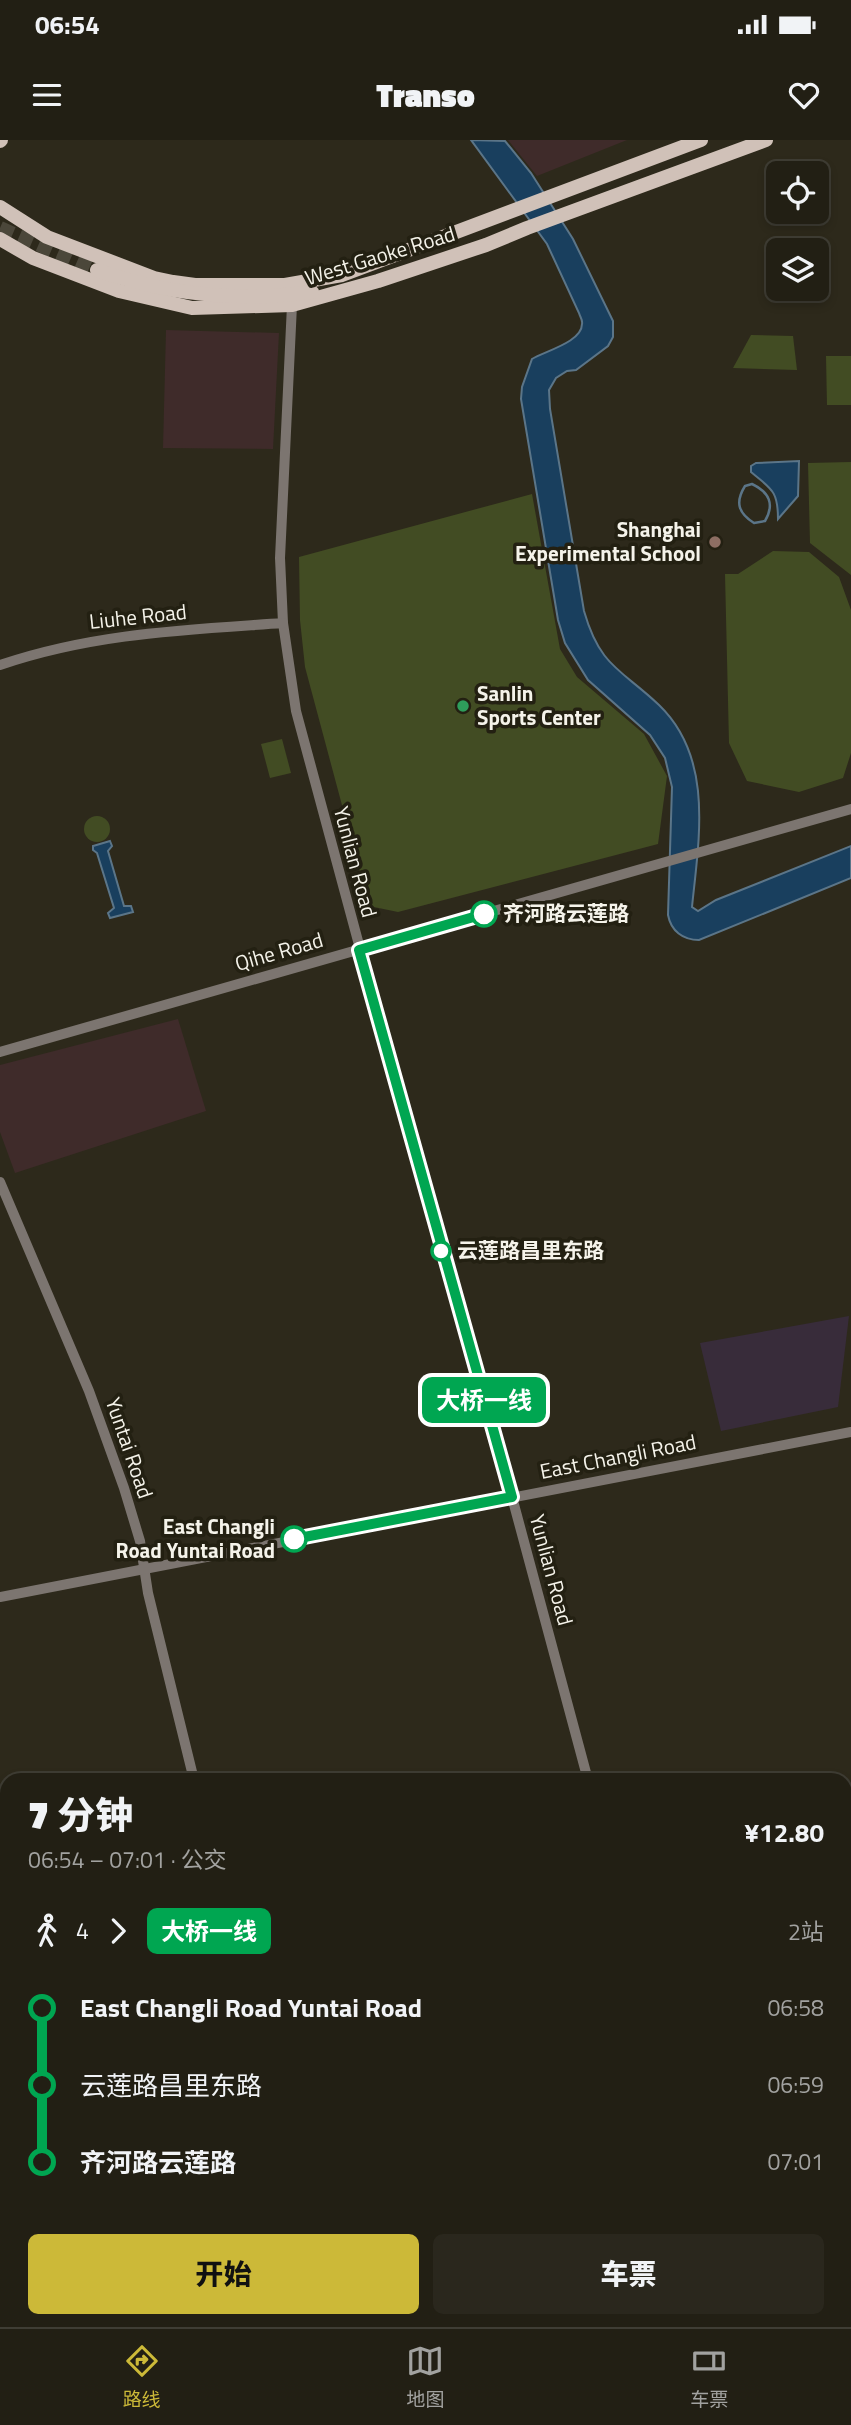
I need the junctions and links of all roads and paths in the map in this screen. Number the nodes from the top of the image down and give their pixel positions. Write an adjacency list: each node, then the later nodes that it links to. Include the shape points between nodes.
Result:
1 (701, 140): 3 (main road, West Gaoke Road, via 342,275 285,285 195,285 154,278 47,237)
2 (766, 140): 6 (main road, West Gaoke Road, via 486,245)
3 (0, 207)
4 (0, 239): 7 (main road, West Gaoke Road, via 33,258 119,290 192,308)
5 (97, 270): 6 (main road, via 149,287 195,295 277,296)
6 (360, 286): 7 (main road, West Gaoke Road)
7 (292, 305): 8 (street, Yunlian Road, via 281,529)
8 (283, 623): 9 (street, Liuhe Road, via 92,640); 11 (street, Yunlian Road, via 296,711)
9 (0, 665)
10 (851, 809): 11 (street, Qihe Road)
11 (359, 950): 12 (street, Qihe Road); 15 (street, Yunlian Road)
12 (0, 1052)
13 (0, 1182): 16 (street, Yuntai Road, via 106,1435)
14 (851, 1432): 15 (street, East Changli Road)
15 (512, 1497): 16 (street, East Changli Road); 19 (street, Yunlian Road)
16 (144, 1569): 17 (street, East Changli Road); 18 (street, Yuntai Road)
17 (0, 1597)
18 (192, 1773)
19 (587, 1773)

